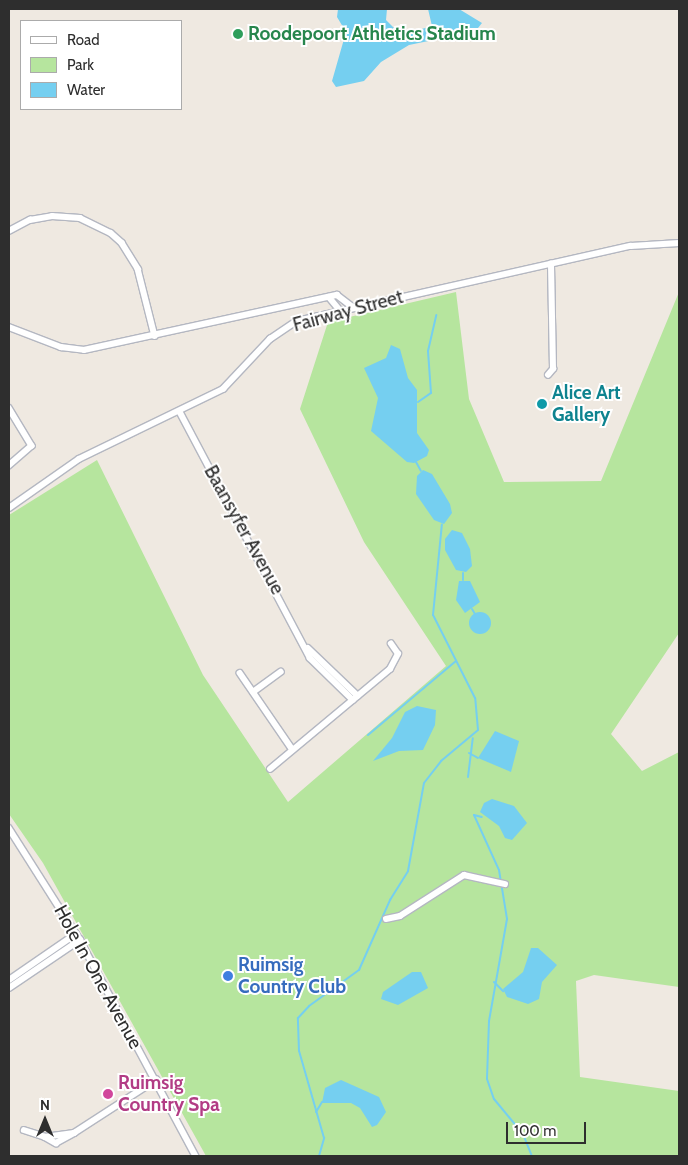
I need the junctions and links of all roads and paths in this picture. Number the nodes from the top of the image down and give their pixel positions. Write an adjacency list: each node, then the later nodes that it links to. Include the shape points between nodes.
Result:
1 (9, 232): 8 (street, via 30,220 61,216 80,218 111,233 122,242 138,269)
2 (679, 243): 3 (street, Fairway Street, via 631,246)
3 (551, 264): 5 (street, Fairway Street); 9 (street, via 553,369)
4 (329, 297): 5 (street, via 339,295); 6 (street); 8 (street)
5 (353, 307): 6 (street, Fairway Street)
6 (340, 310): 11 (street, Fairway Street, via 297,321 278,331 231,383)
7 (10, 329): 8 (street, via 60,347 84,350)
8 (155, 336)
9 (548, 375)
10 (9, 408): 12 (street, via 32,446)
11 (180, 412): 13 (street, Fairway Street, via 79,459); 17 (street, Baansyfer Avenue, via 308,648 310,658)
12 (9, 466)
13 (9, 508)
14 (391, 644): 19 (street, via 398,650 395,663)
15 (280, 672): 18 (street)
16 (240, 673): 18 (street)
17 (329, 674): 19 (street, Baansyfer Avenue); 20 (street, Baansyfer Avenue)
18 (253, 692): 21 (street)
19 (358, 696): 20 (street)
20 (352, 700): 21 (street)
21 (293, 750): 22 (street)
22 (270, 769)
23 (9, 828): 26 (street, Hole In One Avenue)
24 (505, 884): 25 (street, via 498,885 481,876 464,875 400,916)
25 (386, 919)
26 (78, 937): 27 (street); 28 (street); 29 (street, Hole In One Avenue)
27 (9, 980)
28 (9, 988)
29 (156, 1080): 30 (street, via 74,1134 45,1137); 31 (street, Hole In One Avenue)
30 (24, 1130)
31 (196, 1156)

